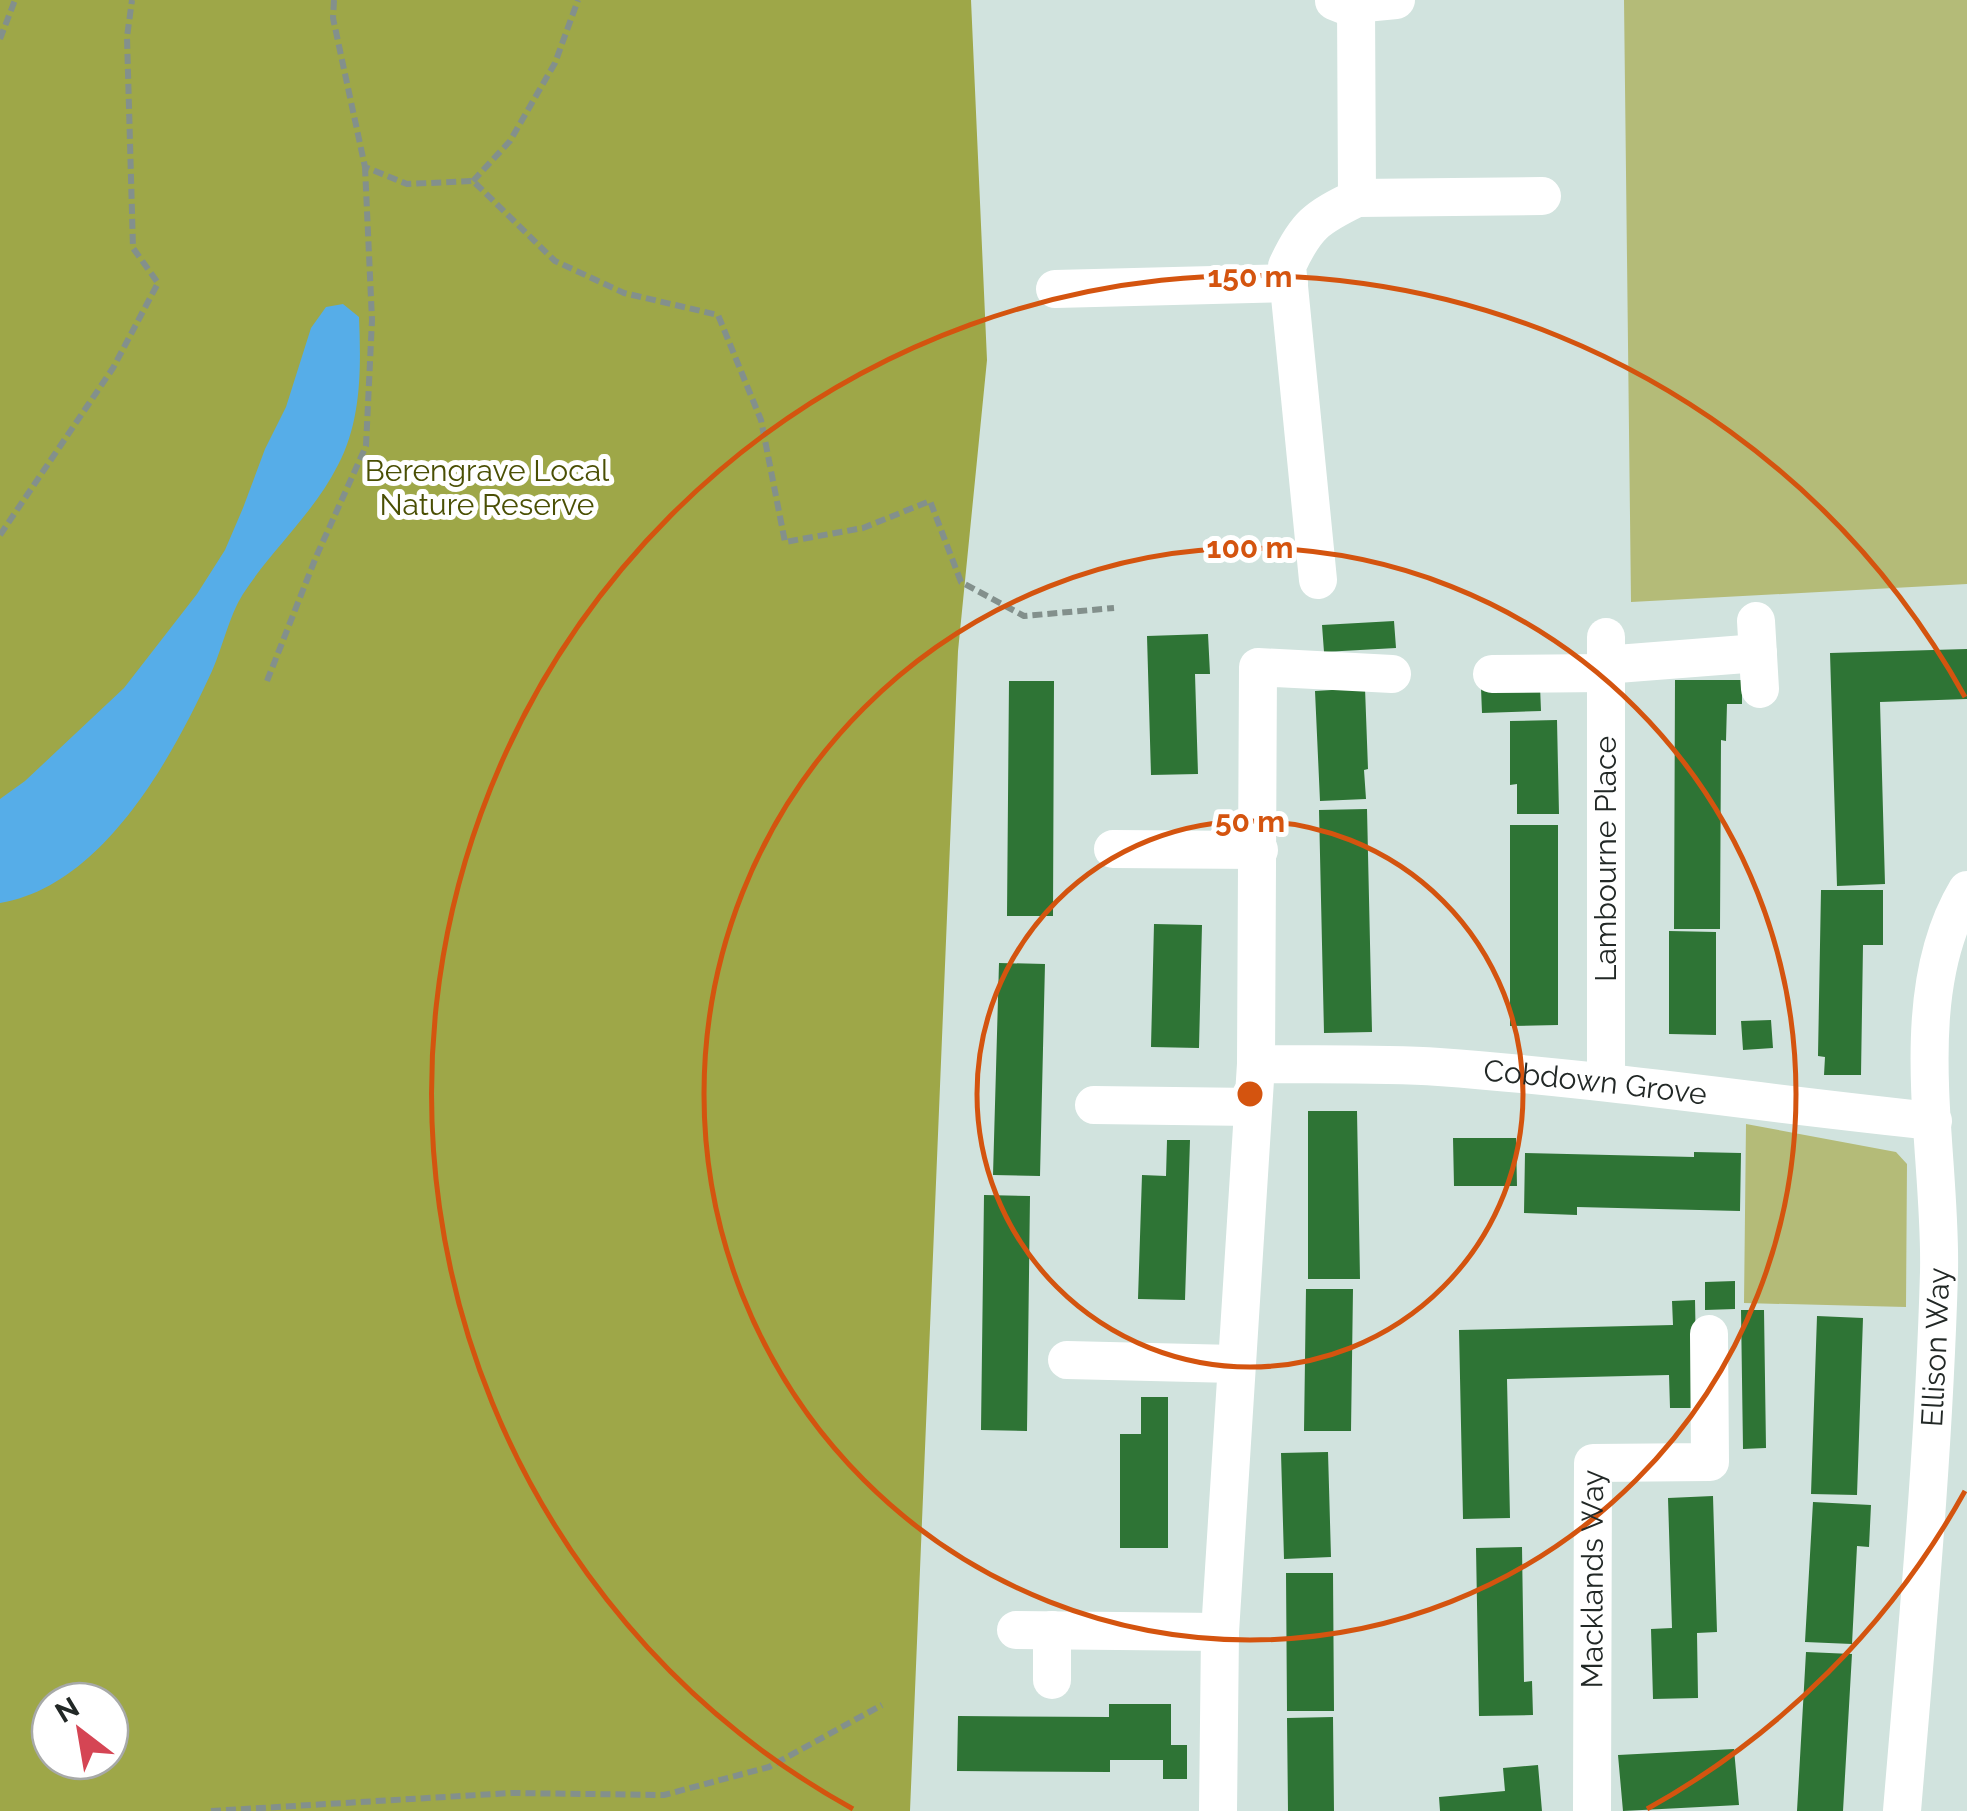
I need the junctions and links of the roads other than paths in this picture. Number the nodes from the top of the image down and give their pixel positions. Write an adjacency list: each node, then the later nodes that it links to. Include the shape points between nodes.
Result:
1 (1396, 0): 2 (street)
2 (1344, 2): 4 (street)
3 (1542, 196): 4 (street)
4 (1356, 198): 5 (street, via 1301,235 1287,266)
5 (1288, 283): 6 (street); 7 (street)
6 (1054, 289)
7 (1318, 580)
8 (1758, 654): 9 (street)
9 (1605, 658): 11 (street); 16 (street, Lambourne Place)
10 (1392, 674): 13 (street, via 1258,667)
11 (1492, 674)
12 (1113, 849): 13 (street)
13 (1258, 850): 15 (street)
14 (1967, 890): 19 (street, Ellison Way, via 1941,949 1935,983)
15 (1256, 1064): 16 (street, Cobdown Grove, via 1435,1067); 18 (street)
16 (1606, 1082): 19 (street, Cobdown Grove)
17 (1094, 1105): 18 (street)
18 (1253, 1107): 23 (street)
19 (1933, 1121): 20 (street, Ellison Way)
20 (1953, 1268): 28 (street, Ellison Way)
21 (1708, 1334): 27 (street, Macklands Way, via 1710,1462 1594,1464)
22 (1067, 1360): 23 (street)
23 (1235, 1364): 24 (street)
24 (1220, 1632): 25 (street, via 1034,1630); 26 (street)
25 (1052, 1680)
26 (1218, 1811)
27 (1592, 1811)
28 (1902, 1811)

